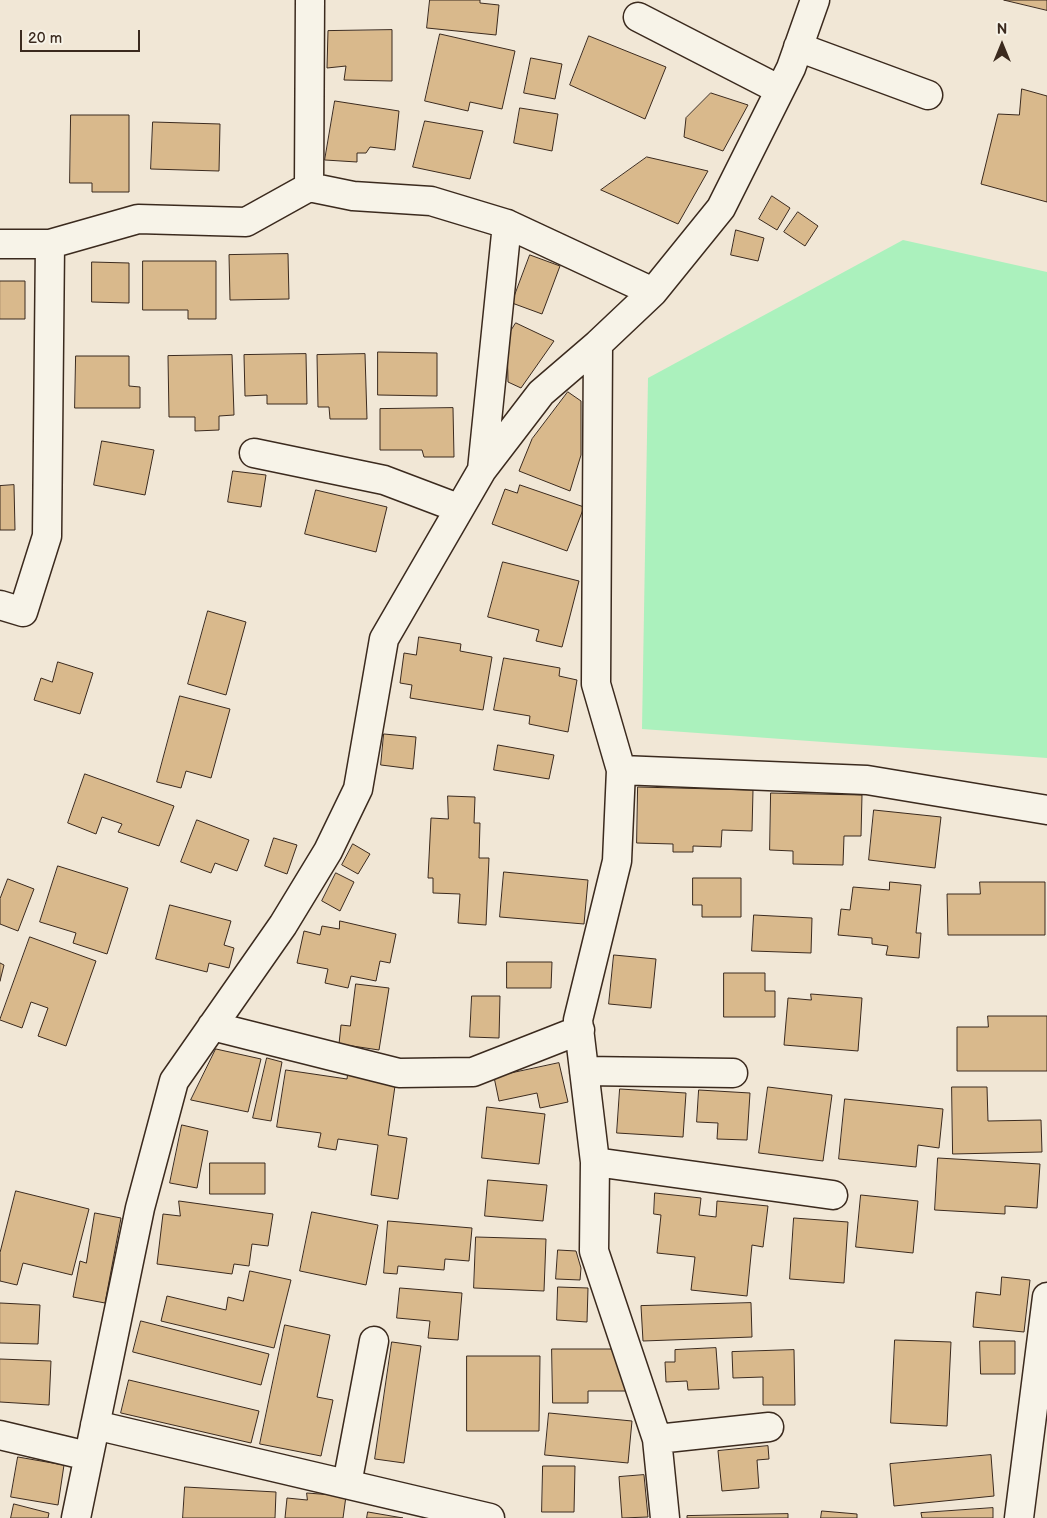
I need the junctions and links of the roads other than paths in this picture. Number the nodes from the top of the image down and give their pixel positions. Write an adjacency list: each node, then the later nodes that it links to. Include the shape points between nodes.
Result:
1 (310, 0): 7 (street)
2 (815, 0): 4 (street)
3 (638, 17): 5 (street)
4 (798, 47): 5 (street); 6 (street)
5 (780, 90): 11 (street, via 721,208)
6 (928, 96)
7 (309, 187): 8 (street, via 353,196 431,201); 10 (street, via 246,222 138,219)
8 (507, 224): 11 (street); 14 (street)
9 (0, 244): 10 (street)
10 (50, 244): 16 (street, via 47,536 23,612)
11 (652, 292): 12 (street)
12 (598, 344): 14 (street, via 541,393); 17 (street, via 596,684)
13 (254, 453): 15 (street, via 384,480)
14 (482, 470): 15 (street)
15 (458, 508): 19 (street, via 384,639 358,789 328,851 283,925)
16 (0, 605)
17 (622, 770): 18 (street, via 867,780); 20 (street, via 617,861 578,1020)
18 (1047, 810)
19 (212, 1026): 20 (street, via 399,1073 473,1072); 27 (street, via 174,1081 140,1208)
20 (580, 1030): 21 (street)
21 (584, 1071): 22 (street); 23 (street)
22 (733, 1073)
23 (595, 1162): 24 (street); 30 (street, via 594,1251)
24 (833, 1195)
25 (1047, 1298): 36 (street)
26 (374, 1341): 32 (street)
27 (95, 1425): 31 (street); 32 (street)
28 (769, 1427): 30 (street)
29 (0, 1435): 31 (street)
30 (658, 1439): 35 (street)
31 (88, 1456): 33 (street)
32 (347, 1484): 34 (street)
33 (76, 1518)
34 (490, 1518)
35 (665, 1518)
36 (1019, 1518)

